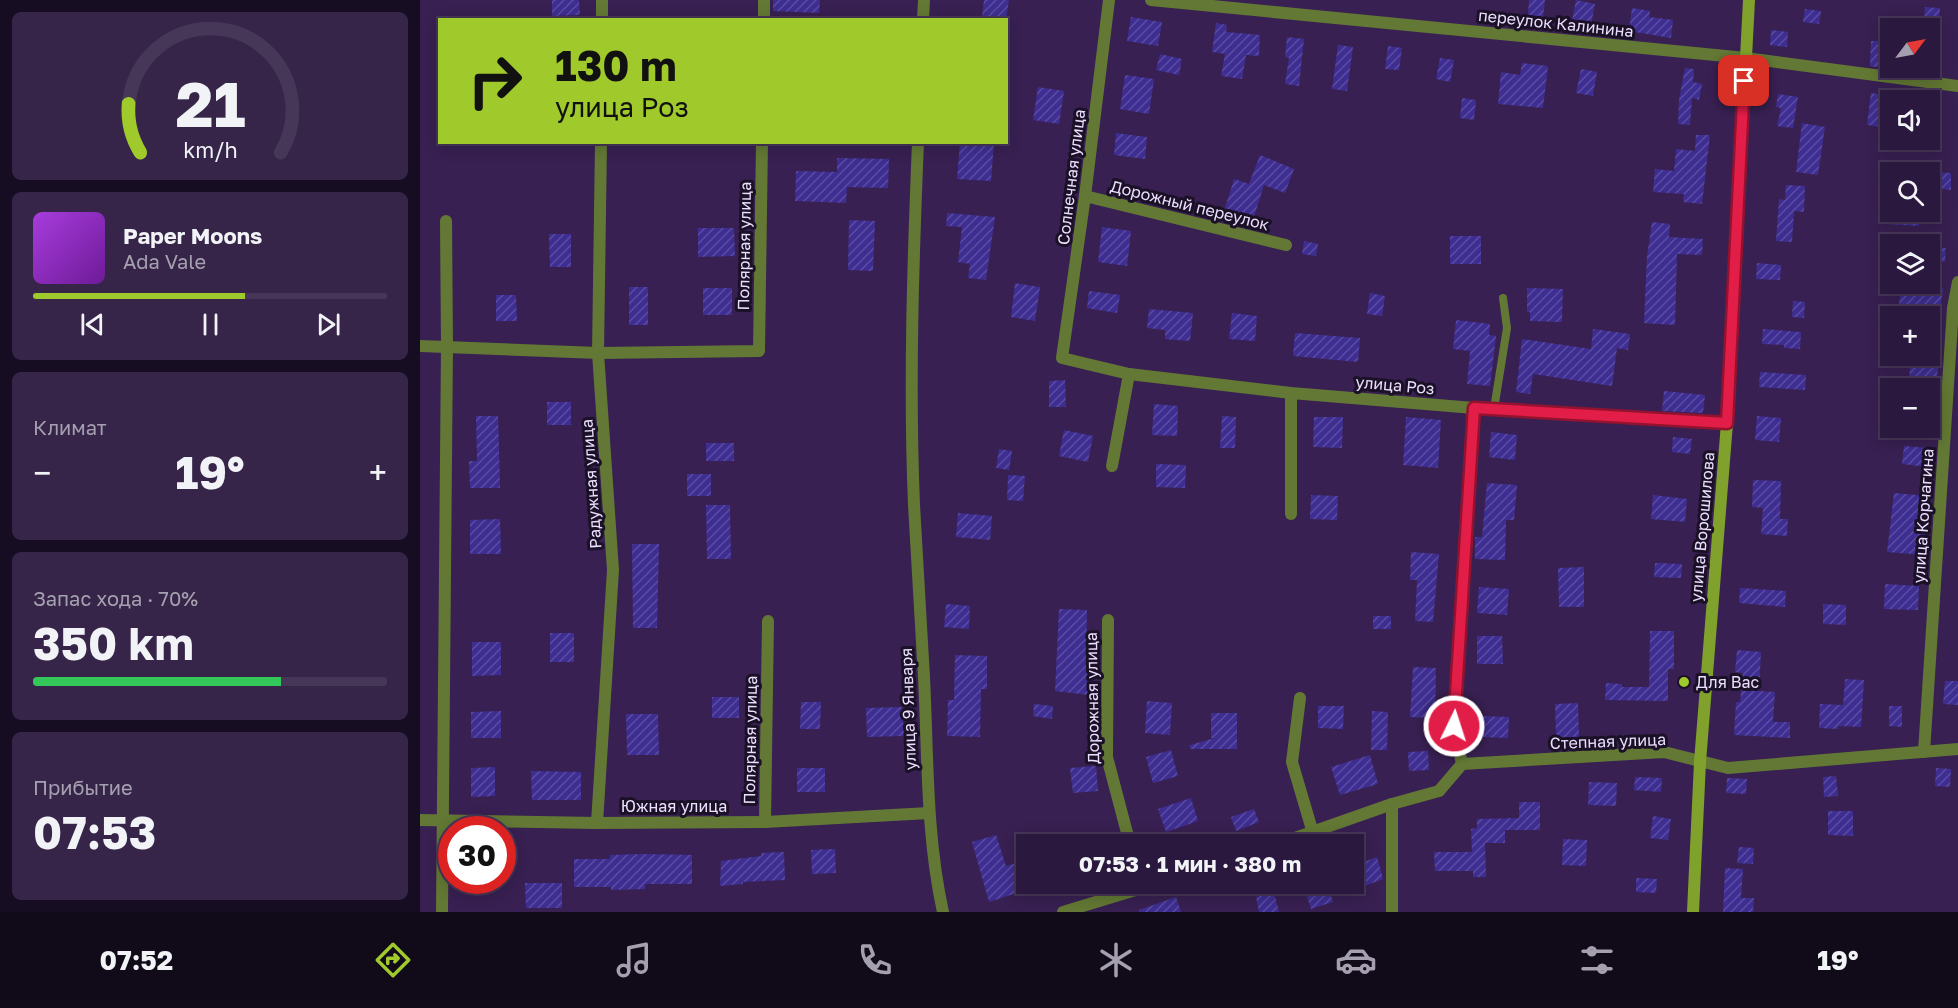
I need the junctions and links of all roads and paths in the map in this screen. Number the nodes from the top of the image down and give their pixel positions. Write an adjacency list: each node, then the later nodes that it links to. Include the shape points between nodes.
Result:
1 (602, 0): 7 (street)
2 (764, 0): 8 (street)
3 (924, 0): 9 (street)
4 (1109, 0): 15 (street, Солнечная улица)
5 (1153, 0): 10 (street, переулок Калинина)
6 (1749, 0): 10 (main road, улица Ворошилова)
7 (602, 18)
8 (764, 18)
9 (923, 18)
10 (1746, 58): 11 (street, переулок Калинина); 28 (main road, улица Ворошилова)
11 (1958, 86)
12 (601, 144): 22 (street, Радужная улица)
13 (762, 144): 22 (street, Полярная улица, via 759,351)
14 (918, 144): 39 (street, улица 9 Января, via 912,339 914,504)
15 (1085, 196): 17 (street, Дорожный переулок); 23 (street, Солнечная улица)
16 (446, 221): 21 (street)
17 (1286, 245)
18 (1958, 282): 35 (street, улица Корчагина, via 1953,308)
19 (1503, 298): 27 (lane, via 1507,327)
20 (420, 346): 21 (street)
21 (447, 346): 22 (street); 40 (street)
22 (598, 353): 45 (street, Радужная улица, via 613,570)
23 (1062, 358): 24 (street, улица Роз)
24 (1129, 374): 25 (street, улица Роз); 29 (street)
25 (1291, 393): 26 (street, улица Роз); 30 (street)
26 (1474, 408): 27 (street, улица Роз); 37 (street, via 1454,726)
27 (1494, 409): 28 (street, улица Роз)
28 (1727, 423): 36 (main road, улица Ворошилова)
29 (1112, 466)
30 (1291, 514)
31 (1108, 620): 47 (street, Дорожная улица, via 1107,757)
32 (768, 621): 44 (street, Полярная улица)
33 (1300, 698): 46 (street, via 1292,762)
34 (1958, 749): 35 (street, Степная улица)
35 (1924, 752): 36 (street, Степная улица, via 1728,768)
36 (1700, 762): 37 (street, Степная улица, via 1664,752); 55 (main road, улица Ворошилова)
37 (1462, 765): 38 (street, via 1439,791)
38 (1392, 804): 46 (street); 54 (street)
39 (929, 813): 44 (street, Южная улица); 52 (street, улица 9 Января)
40 (444, 816)
41 (420, 820): 42 (street, Южная улица)
42 (438, 820)
43 (516, 821): 45 (street, Южная улица)
44 (765, 822): 45 (street, Южная улица)
45 (597, 823)
46 (1313, 833): 48 (street)
47 (1127, 834)
48 (1310, 834)
49 (442, 894): 51 (street)
50 (1116, 894): 53 (street)
51 (442, 912)
52 (943, 912)
53 (1063, 912)
54 (1392, 912)
55 (1693, 912)

